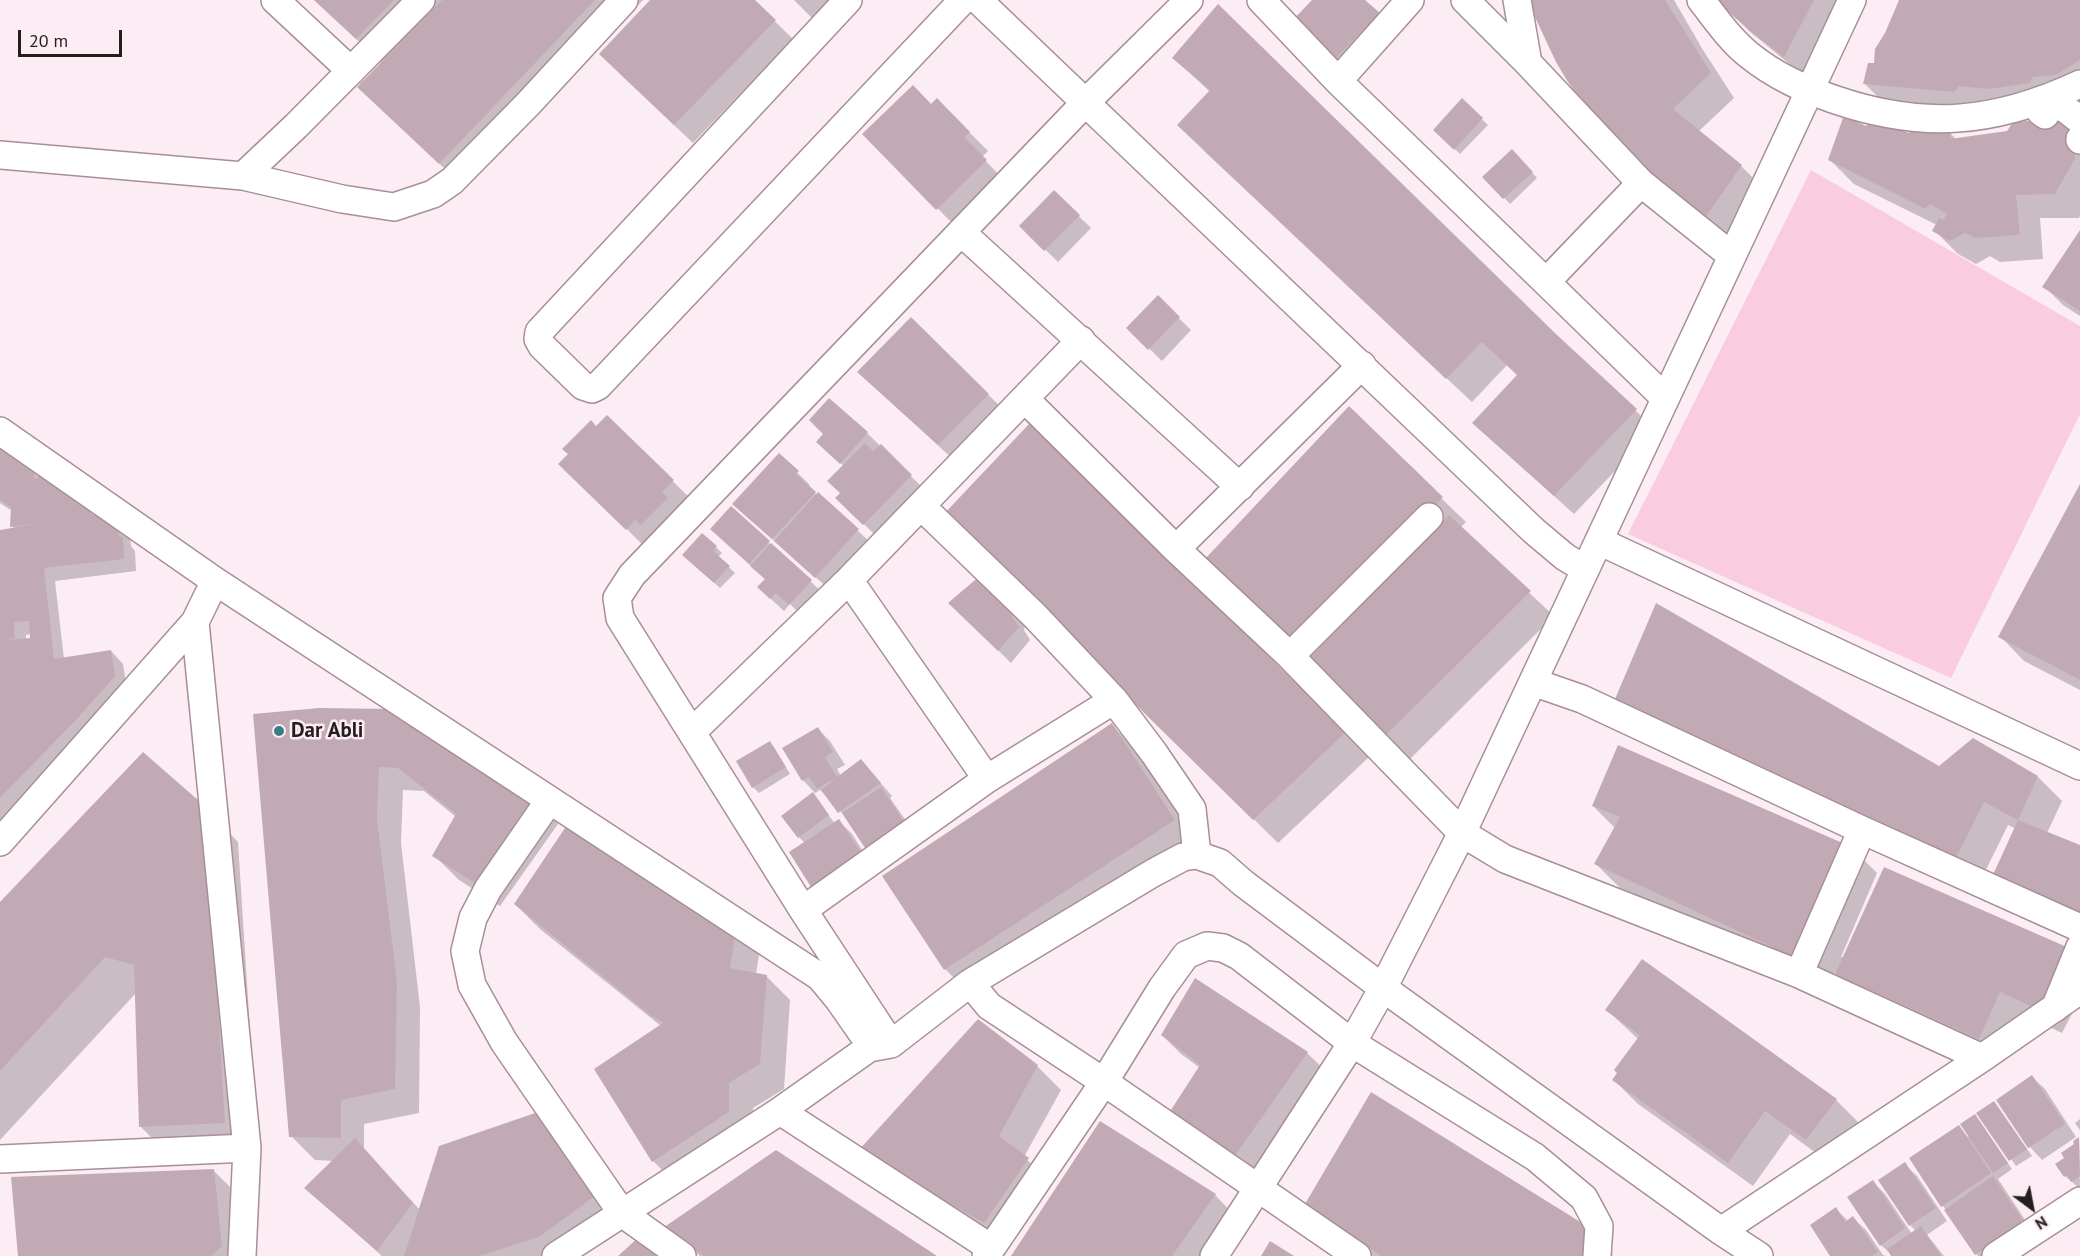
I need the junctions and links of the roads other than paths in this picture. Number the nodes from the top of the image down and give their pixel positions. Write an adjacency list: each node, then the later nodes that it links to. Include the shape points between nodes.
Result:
1 (275, 0): 15 (street)
2 (421, 0): 15 (street)
3 (624, 0): 23 (street, via 528,104 452,181 433,194 394,207)
4 (848, 0): 5 (street, via 539,332 543,346 583,386 598,386)
5 (963, 0)
6 (978, 0): 19 (street)
7 (1189, 0): 19 (street)
8 (1261, 0): 16 (street)
9 (1410, 0): 16 (street)
10 (1465, 0): 14 (street)
11 (1517, 0): 14 (street)
12 (1701, 0): 18 (street, via 1747,54 1780,78)
13 (1852, 0): 18 (street)
14 (1528, 63): 24 (street)
15 (351, 71): 23 (street)
16 (1338, 81): 27 (street)
17 (2080, 84): 20 (street)
18 (1810, 90): 20 (street, via 1854,106 1923,119 1978,117); 26 (street)
19 (1085, 103): 25 (street); 29 (street)
20 (2030, 103): 21 (street, via 2045,115 2055,101)
21 (2080, 120)
22 (0, 156): 23 (street)
23 (243, 176)
24 (1641, 183): 26 (street); 27 (street)
25 (961, 232): 28 (street); 45 (street, via 632,576 617,598 620,618)
26 (1732, 256): 31 (street)
27 (1546, 282): 31 (street)
28 (1081, 340): 30 (street); 33 (street)
29 (1362, 365): 33 (street); 38 (street, via 1534,531)
30 (1025, 399): 34 (street); 37 (street)
31 (1665, 399): 36 (street)
32 (0, 431): 40 (street)
33 (1240, 487): 37 (street)
34 (921, 506): 39 (street); 44 (street)
35 (1429, 517): 42 (street)
36 (1599, 541): 38 (street); 46 (street)
37 (1176, 549): 42 (street)
38 (1585, 570): 43 (street)
39 (849, 580): 45 (street); 47 (street)
40 (216, 581): 41 (street); 48 (street)
41 (195, 621): 51 (street); 66 (street)
42 (1290, 656): 50 (street)
43 (1533, 682): 49 (street, via 1581,699); 50 (street)
44 (1114, 699): 47 (street); 52 (street, via 1192,809)
45 (692, 732): 53 (street)
46 (2080, 766)
47 (987, 779): 53 (street)
48 (549, 801): 62 (street, via 820,977 856,1023); 70 (street, via 488,890 473,918 465,951 472,985 504,1042)
49 (1862, 830): 54 (street); 56 (street)
50 (1462, 833): 56 (street, via 1505,859); 58 (street)
51 (0, 842)
52 (1197, 855): 57 (street, via 1183,857 1153,873); 58 (street, via 1220,862)
53 (803, 910): 62 (street)
54 (2080, 928)
55 (2080, 947): 60 (street)
56 (1799, 974): 63 (street)
57 (970, 983): 62 (street); 64 (street, via 988,1006)
58 (1383, 988): 61 (street); 71 (street)
59 (2080, 990): 60 (street)
60 (2055, 1008): 63 (street)
61 (1352, 1043): 64 (street, via 1239,956 1207,946 1186,955); 68 (street); 78 (street, via 1535,1157 1584,1198 1599,1226)
62 (880, 1046): 65 (street)
63 (1982, 1058): 71 (street)
64 (1104, 1082): 68 (street); 72 (street)
65 (780, 1111): 70 (street); 72 (street)
66 (247, 1148): 67 (street); 73 (street)
67 (0, 1159)
68 (1259, 1188): 76 (street); 77 (street)
69 (2080, 1201): 80 (street)
70 (622, 1213): 74 (street); 75 (street)
71 (1721, 1231): 79 (street)
72 (989, 1252)
73 (242, 1256)
74 (556, 1256)
75 (682, 1256)
76 (1214, 1256)
77 (1357, 1256)
78 (1597, 1256)
79 (1759, 1256)
80 (1996, 1256)

